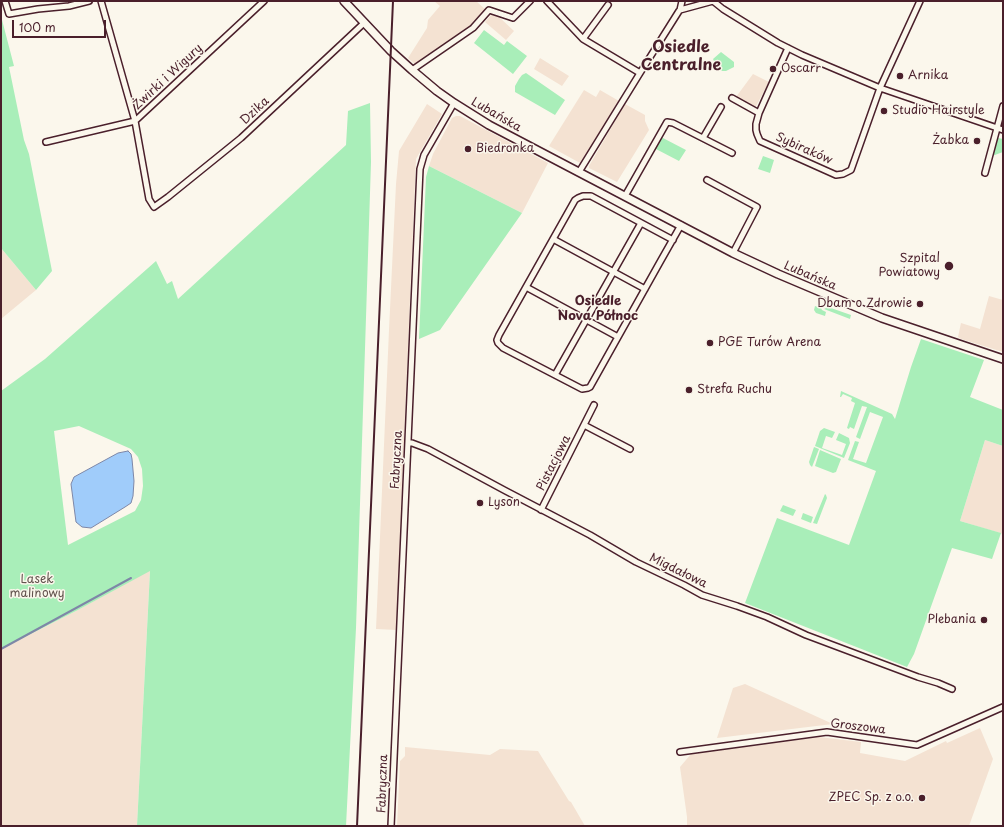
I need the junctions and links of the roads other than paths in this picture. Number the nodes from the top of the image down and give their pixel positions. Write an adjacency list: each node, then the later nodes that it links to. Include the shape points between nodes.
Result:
1 (5, 1): 2 (street, via 9,14)
2 (89, 1)
3 (108, 1): 11 (street)
4 (264, 1): 25 (street, Żwirki i Wigury)
5 (344, 1): 14 (main road, Lubańska)
6 (530, 1): 17 (street, via 514,18 489,10 473,28)
7 (547, 1): 15 (street)
8 (682, 1): 13 (street)
9 (713, 1): 13 (street); 16 (street)
10 (920, 1): 19 (street, Sybiraków)
11 (101, 2): 25 (street)
12 (608, 5): 15 (street)
13 (680, 10): 18 (street)
14 (364, 23): 17 (main road, Lubańska); 25 (street, Dzika, via 241,138 154,208 149,200)
15 (583, 39): 18 (street)
16 (788, 48): 19 (street); 24 (street, Sybiraków)
17 (412, 70): 21 (main road, Lubańska)
18 (640, 72): 31 (street)
19 (880, 88): 24 (street, Sybiraków, via 851,170 843,174 836,175 760,140 756,130); 26 (street)
20 (732, 98): 24 (street)
21 (454, 103): 31 (main road, Lubańska); 49 (street, Fabryczna, via 424,155 420,169)
22 (1003, 106): 26 (street)
23 (721, 107): 28 (street)
24 (759, 113)
25 (136, 121): 29 (street, Żwirki i Wigury)
26 (997, 128): 27 (street); 32 (street)
27 (1003, 130)
28 (703, 138): 30 (street); 34 (street, via 667,122)
29 (46, 142)
30 (732, 153)
31 (580, 172): 34 (main road, Lubańska)
32 (985, 173)
33 (707, 180): 39 (street, via 757,207)
34 (625, 196): 36 (main road, Lubańska)
35 (641, 223): 37 (street, via 591,196 583,196 575,200); 38 (street); 40 (street)
36 (681, 225): 38 (street); 39 (main road, Lubańska)
37 (553, 239): 40 (street); 41 (street)
38 (673, 240): 42 (street)
39 (733, 253): 45 (main road, Lubańska, via 882,318)
40 (614, 272): 42 (street); 43 (street)
41 (526, 287): 43 (street); 46 (street, via 497,340 503,348)
42 (645, 289): 44 (street)
43 (586, 320): 44 (street); 46 (street)
44 (618, 337): 46 (street, via 588,388 582,389)
45 (1003, 359)
46 (555, 375)
47 (594, 406): 48 (street, Pistacjowa)
48 (584, 425): 50 (street, Pistacjowa); 51 (street, Pistacjowa)
49 (408, 443): 51 (street, Migdałowa, via 428,449); 55 (street, Fabryczna)
50 (630, 449)
51 (542, 510): 52 (street, Migdałowa, via 702,595 767,617 806,635)
52 (952, 689)
53 (1003, 707): 54 (street, Groszowa, via 917,745 827,732)
54 (680, 752)
55 (391, 826)

